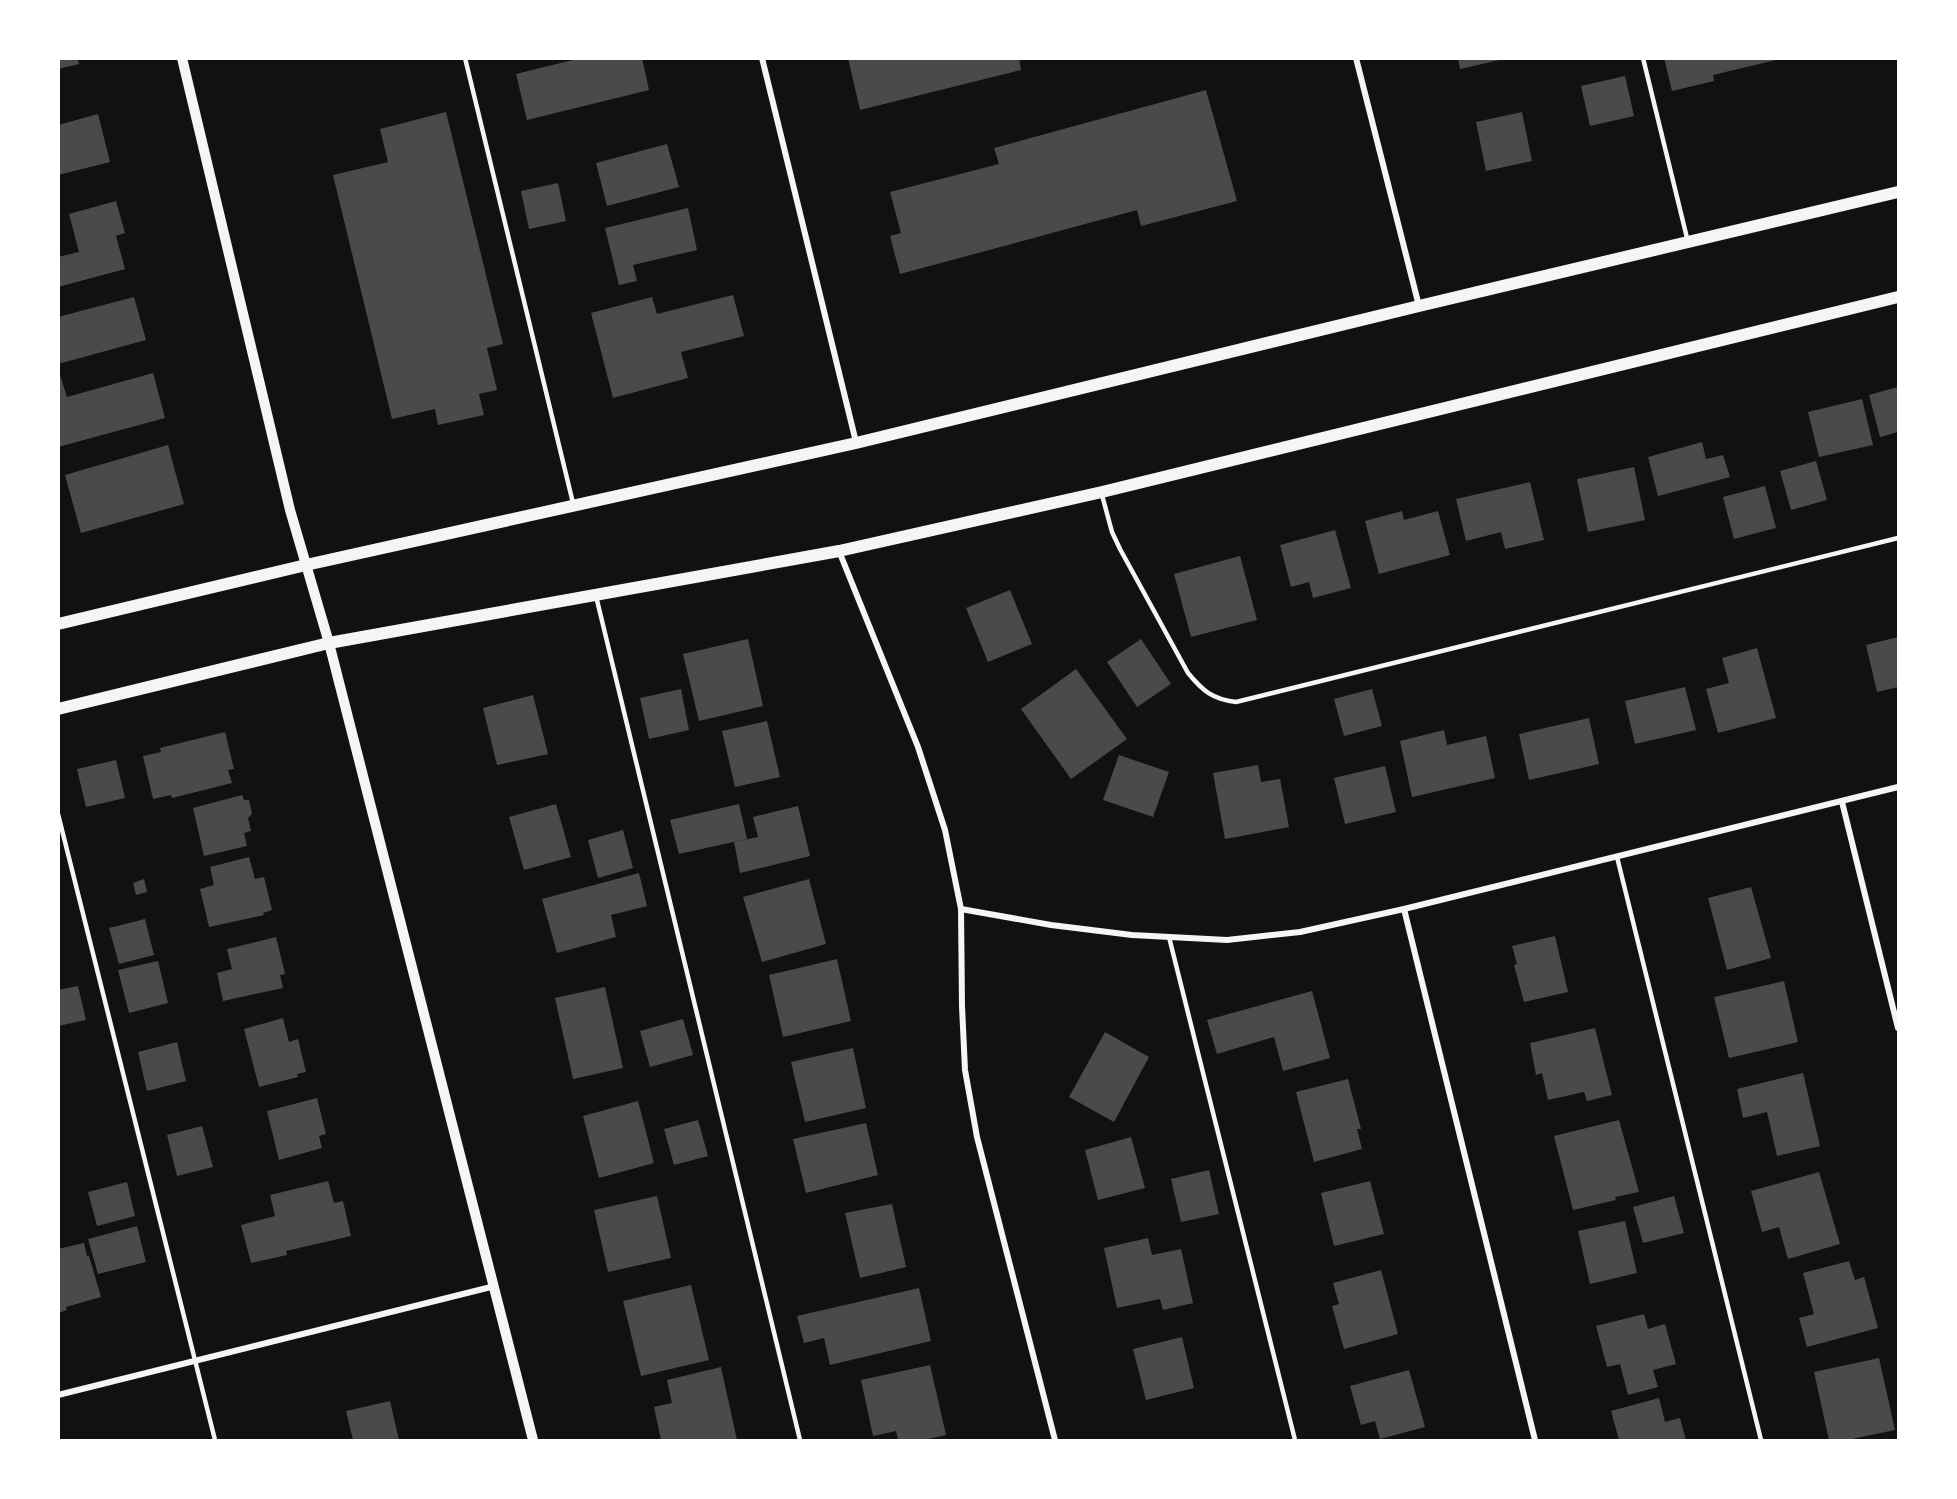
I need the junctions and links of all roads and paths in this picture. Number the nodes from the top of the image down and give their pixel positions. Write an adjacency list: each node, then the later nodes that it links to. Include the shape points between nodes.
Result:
1 (182, 58): 15 (street)
2 (465, 58): 12 (lane)
3 (762, 58): 10 (street)
4 (1356, 58): 9 (street)
5 (1643, 58): 7 (lane)
6 (1899, 192): 7 (main road)
7 (1688, 242): 9 (main road)
8 (1899, 297): 11 (main road)
9 (1419, 306): 10 (main road)
10 (856, 443): 12 (main road)
11 (1102, 492): 13 (lane, via 1120,549 1188,673 1202,690 1220,700 1236,702); 14 (main road)
12 (574, 506): 15 (main road)
13 (1899, 538)
14 (839, 551): 16 (main road); 24 (street, via 918,747 945,830)
15 (306, 565): 17 (main road); 18 (street)
16 (596, 596): 18 (main road); 33 (lane)
17 (58, 624)
18 (329, 643): 19 (main road); 28 (street)
19 (58, 709)
20 (1899, 787): 21 (street)
21 (1842, 802): 23 (street); 27 (street)
22 (58, 814): 29 (lane)
23 (1617, 857): 25 (street); 37 (lane)
24 (961, 909): 26 (street, via 1050,925); 34 (street, via 965,1070 977,1137)
25 (1404, 909): 26 (street, via 1300,932 1227,940); 36 (street)
26 (1169, 937): 35 (lane)
27 (1899, 1028)
28 (495, 1286): 29 (street); 32 (street)
29 (195, 1361): 30 (street); 31 (lane)
30 (58, 1395)
31 (215, 1440)
32 (533, 1440)
33 (800, 1440)
34 (1054, 1440)
35 (1295, 1440)
36 (1535, 1440)
37 (1761, 1440)

